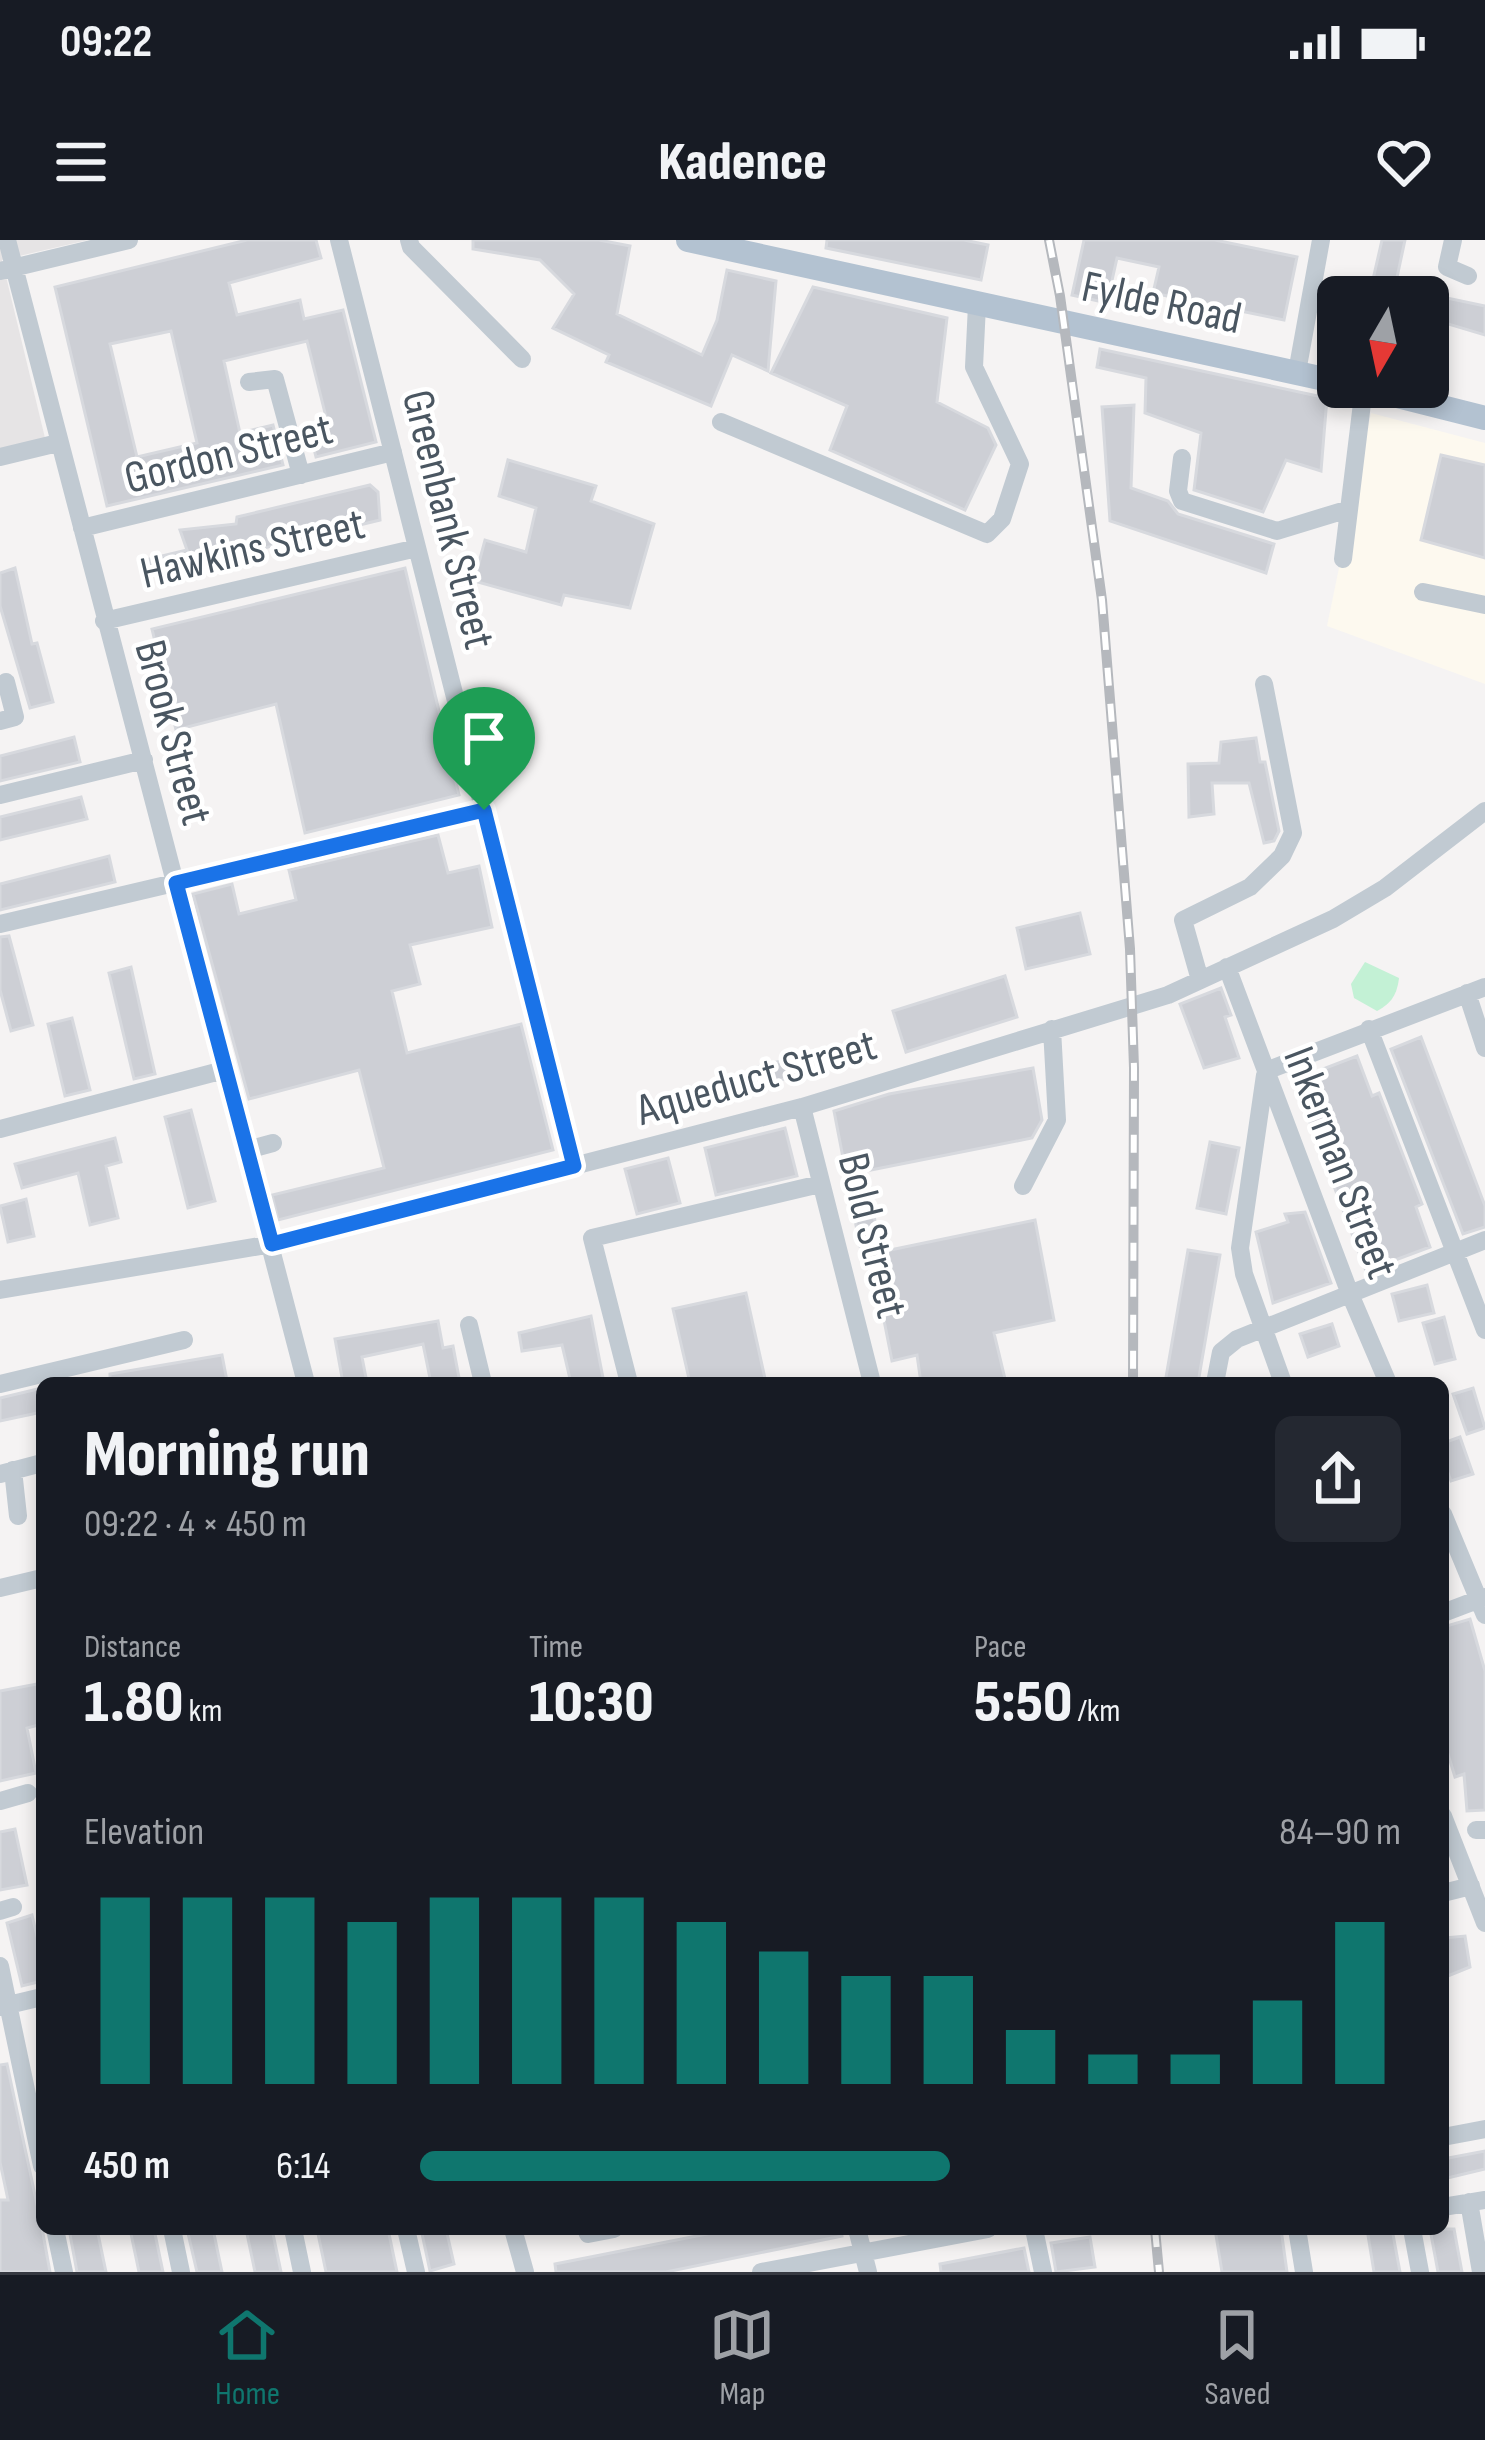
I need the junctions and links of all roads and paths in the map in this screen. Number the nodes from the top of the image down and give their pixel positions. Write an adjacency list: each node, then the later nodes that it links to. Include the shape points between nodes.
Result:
1 (7, 240): 8 (street, Brook Street)
2 (129, 240): 8 (street)
3 (339, 240): 20 (street, Greenbank Street)
4 (409, 240): 11 (street)
5 (688, 240): 10 (main road, Fylde Road)
6 (1322, 240): 12 (street)
7 (1453, 240): 9 (street, via 1447,267)
8 (7, 270): 19 (street, Brook Street)
9 (1468, 276)
10 (977, 305): 12 (main road, Fylde Road); 18 (street, via 974,367 1020,464 1002,519 987,534)
11 (522, 359)
12 (1297, 372): 13 (main road, Fylde Road)
13 (1317, 377)
14 (249, 382): 23 (street, via 275,379)
15 (1360, 408): 24 (street)
16 (1446, 408): 17 (main road)
17 (1485, 418)
18 (721, 422)
19 (58, 442): 21 (street); 25 (street, Brook Street)
20 (393, 452): 23 (street, Gordon Street); 26 (street, Greenbank Street)
21 (0, 458)
22 (1182, 458): 24 (street, via 1182,501 1259,528 1277,531)
23 (301, 475): 25 (street, Gordon Street)
24 (1348, 509): 27 (street)
25 (82, 528): 30 (street, Brook Street)
26 (417, 548): 30 (street, Hawkins Street); 36 (street, Greenbank Street)
27 (1343, 559)
28 (1423, 592): 29 (street)
29 (1485, 605)
30 (104, 621): 34 (street, Brook Street)
31 (5, 682): 33 (street, via 15,717)
32 (1264, 683): 41 (street, via 1293,833 1250,887 1183,920)
33 (0, 721)
34 (144, 760): 35 (street); 38 (street, Brook Street)
35 (0, 795)
36 (484, 810): 38 (street); 52 (street, Greenbank Street)
37 (1480, 824): 40 (street, Aqueduct Street, via 1333,919)
38 (176, 883): 39 (street); 46 (street, Brook Street)
39 (0, 924)
40 (1227, 967): 41 (street, Aqueduct Street); 47 (street, Inkerman Street)
41 (1200, 980): 43 (street, Aqueduct Street)
42 (1476, 990): 44 (street); 45 (street)
43 (1052, 1029): 48 (street, Aqueduct Street); 54 (street, via 1058,1120)
44 (1369, 1029): 47 (street); 57 (street)
45 (1485, 1048)
46 (224, 1070): 49 (street); 51 (street, Brook Street)
47 (1266, 1070): 59 (street, Inkerman Street); 61 (street, via 1240,1248)
48 (802, 1107): 52 (street, Aqueduct Street); 53 (street, Bold Street)
49 (0, 1129)
50 (273, 1143): 51 (street)
51 (247, 1150): 56 (street, Brook Street)
52 (574, 1166): 56 (street, Aqueduct Street)
53 (820, 1184): 67 (street, via 592,1238); 68 (street, Bold Street)
54 (1023, 1186)
55 (1485, 1240): 57 (street)
56 (272, 1244): 58 (street, Aqueduct Street); 65 (street, Brook Street)
57 (1454, 1251): 59 (street); 62 (street)
58 (0, 1290)
59 (1350, 1294): 61 (street); 71 (street, Inkerman Street)
60 (469, 1325): 66 (street)
61 (1263, 1327): 69 (street, via 1227,1344); 70 (street)
62 (1485, 1330)
63 (184, 1340): 64 (street)
64 (69, 1375)
65 (305, 1377)
66 (482, 1377)
67 (627, 1377)
68 (870, 1377)
69 (1216, 1377)
70 (1281, 1377)
71 (1385, 1377)
72 (36, 1379): 73 (street)
73 (0, 1384)
74 (36, 1464): 75 (street)
75 (6, 1472): 76 (street)
76 (18, 1516)
77 (1449, 1528): 82 (street)
78 (27, 1558): 79 (street)
79 (36, 1578)
80 (36, 1580): 81 (street)
81 (0, 1588)
82 (1483, 1604): 83 (street)
83 (1449, 1612)
84 (28, 1793): 85 (street)
85 (0, 1801)
86 (1449, 1836): 87 (street)
87 (1471, 1886): 88 (street); 89 (street)
88 (1449, 1892)
89 (1485, 1923)
90 (0, 1966): 92 (street)
91 (36, 1998): 92 (street)
92 (4, 2006): 95 (street)
93 (1485, 2129): 94 (street)
94 (1449, 2136)
95 (36, 2141)
96 (1477, 2201): 118 (street)
97 (56, 2235): 108 (street)
98 (173, 2235): 109 (street)
99 (293, 2235): 110 (street)
100 (407, 2235): 111 (street)
101 (515, 2235): 112 (street)
102 (859, 2235): 107 (street)
103 (954, 2235): 107 (street)
104 (1035, 2235): 115 (street)
105 (1298, 2235): 116 (street)
106 (1413, 2235): 117 (street)
107 (863, 2251): 113 (street); 114 (street)
108 (64, 2272)
109 (181, 2272)
110 (302, 2272)
111 (416, 2272)
112 (525, 2272)
113 (761, 2272)
114 (868, 2272)
115 (1043, 2272)
116 (1304, 2272)
117 (1420, 2272)
118 (1481, 2272)

